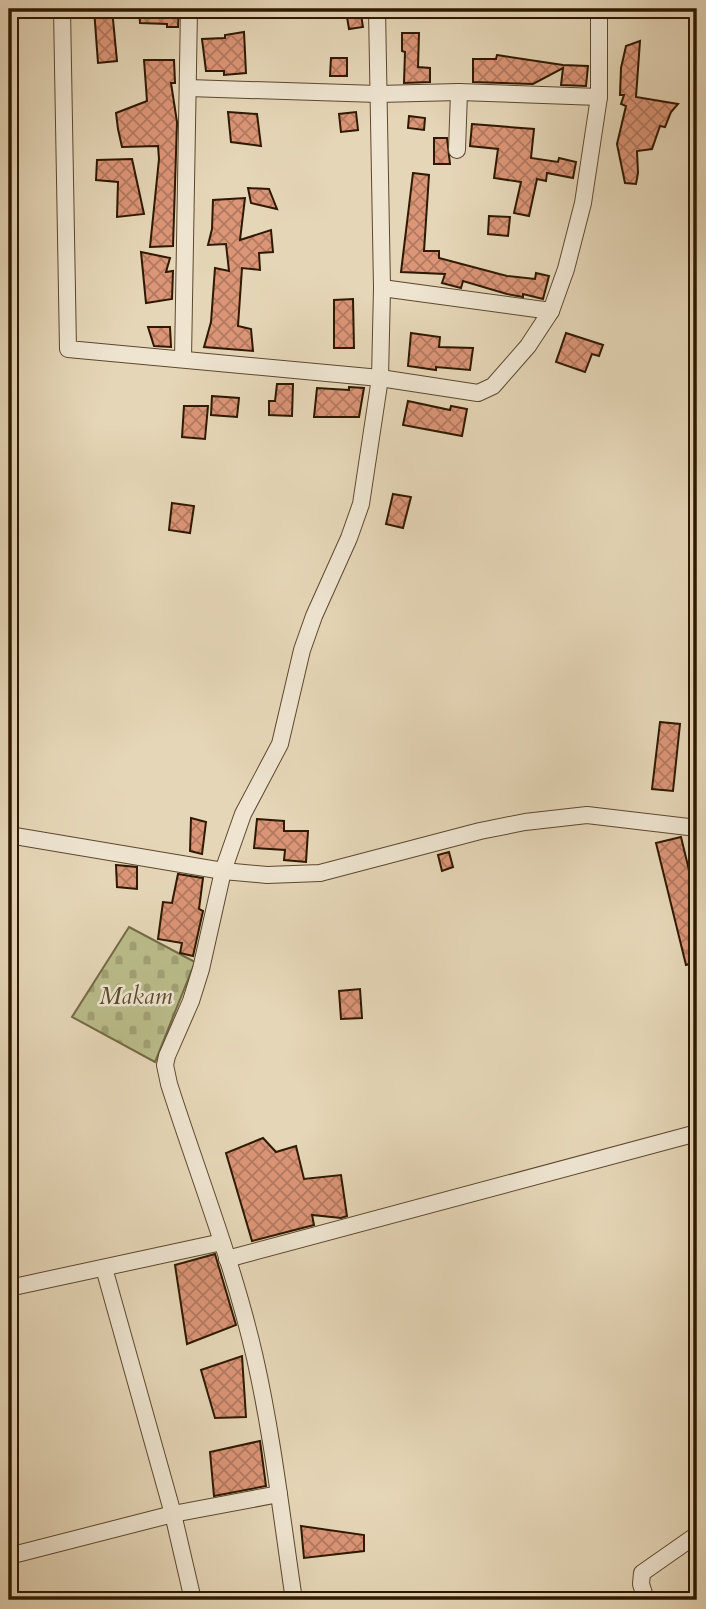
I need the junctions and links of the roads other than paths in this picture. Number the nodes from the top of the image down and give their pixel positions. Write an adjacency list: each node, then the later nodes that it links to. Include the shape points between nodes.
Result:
1 (62, 9): 12 (street, via 68,349)
2 (189, 9): 5 (street)
3 (377, 9): 7 (street)
4 (599, 9): 8 (street)
5 (188, 88): 7 (street); 12 (street)
6 (459, 92): 7 (street); 8 (street); 9 (street)
7 (378, 94): 10 (street)
8 (599, 97): 11 (street, via 583,203)
9 (457, 150)
10 (382, 288): 11 (street); 13 (street)
11 (551, 311): 13 (street, via 528,345 493,386 482,392)
12 (183, 359): 13 (street)
13 (380, 378): 16 (street, via 361,504 302,650 280,744 243,814)
14 (697, 828): 16 (street, via 587,815 480,831 320,873)
15 (9, 835): 16 (street)
16 (223, 871): 18 (street, via 201,969 165,1065)
17 (697, 1133): 19 (street)
18 (222, 1242): 19 (street); 20 (street)
19 (227, 1259): 22 (street, via 255,1358)
20 (104, 1268): 21 (street); 23 (street)
21 (9, 1288)
22 (279, 1494): 23 (street); 27 (street)
23 (173, 1514): 25 (street); 26 (street)
24 (692, 1538): 28 (street, via 642,1573)
25 (9, 1556)
26 (193, 1600)
27 (294, 1600)
28 (646, 1600)

